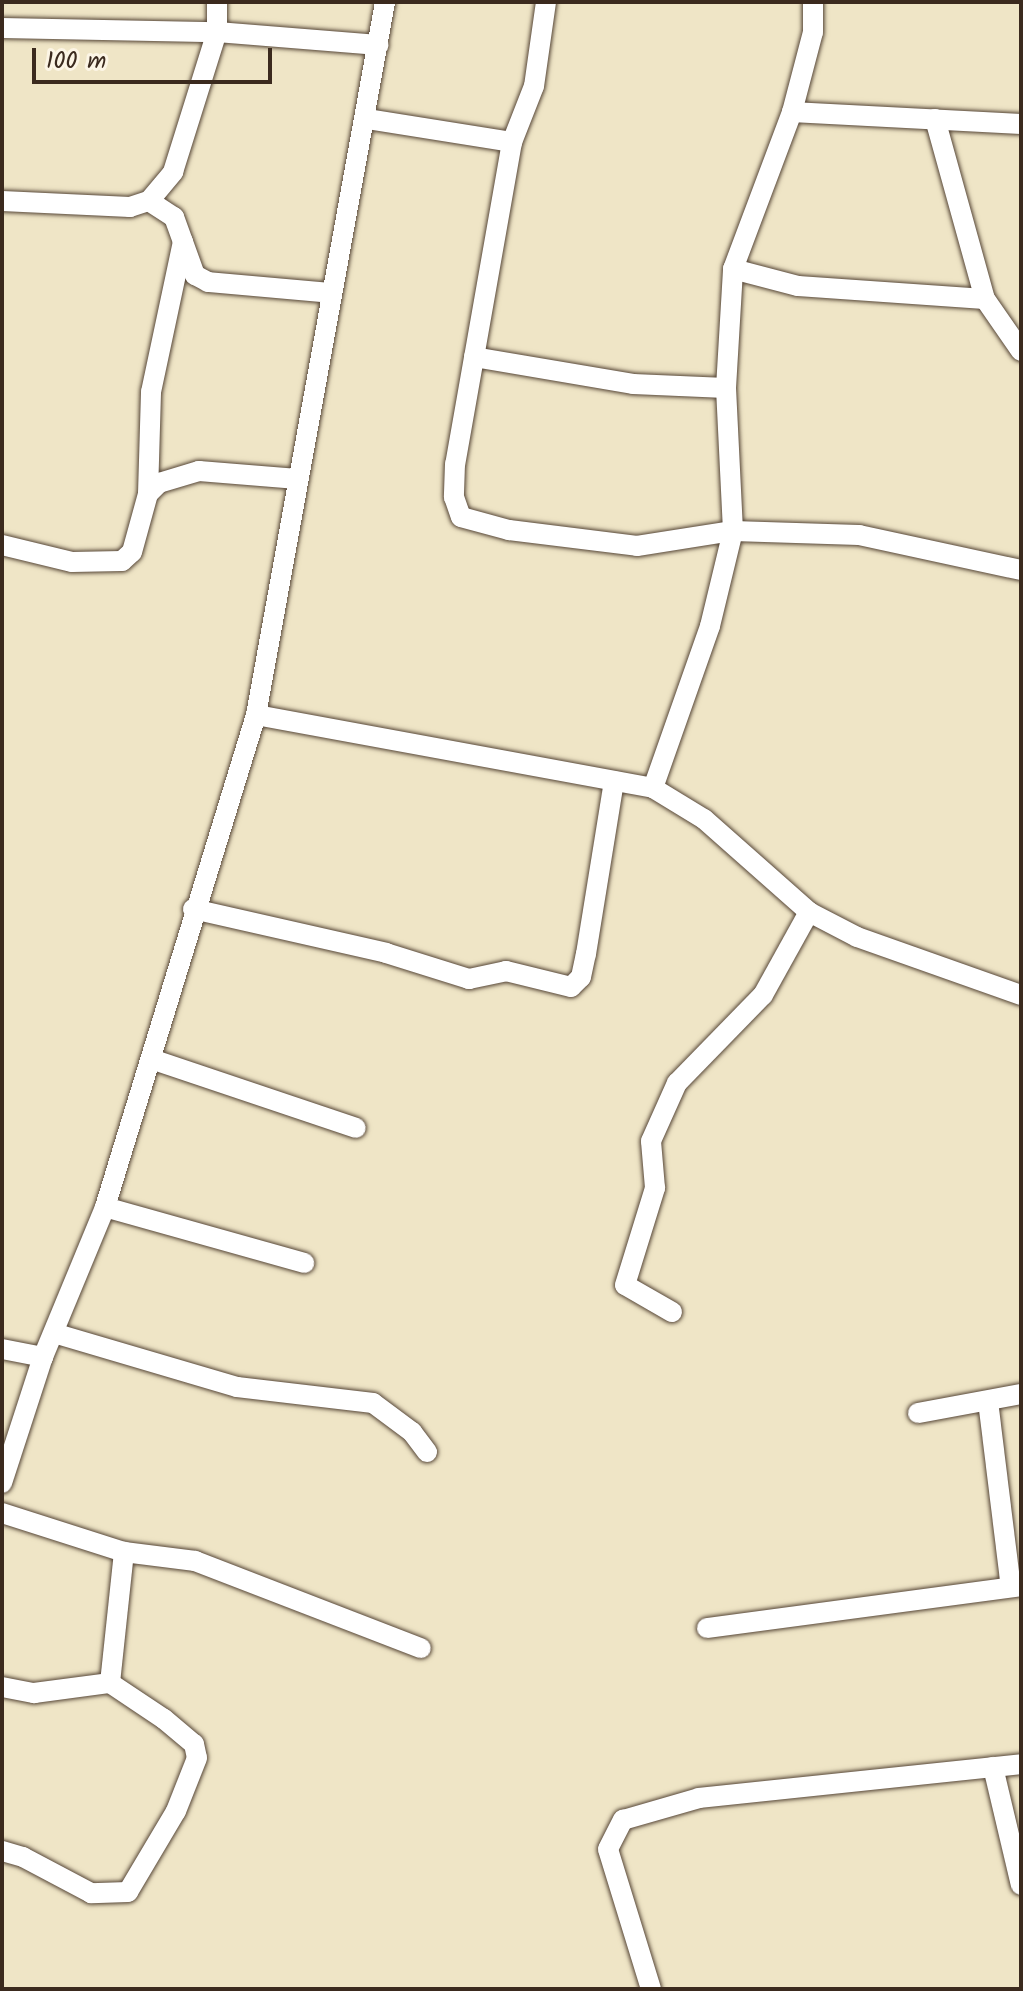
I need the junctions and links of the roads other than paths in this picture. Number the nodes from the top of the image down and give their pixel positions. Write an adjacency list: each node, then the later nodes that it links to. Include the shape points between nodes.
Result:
1 (217, 2): 6 (street)
2 (385, 2): 7 (street)
3 (546, 2): 12 (street, via 534,86)
4 (813, 2): 8 (street, via 813,32)
5 (2, 28): 6 (street)
6 (217, 32): 7 (street); 14 (street, via 173,172)
7 (378, 45): 9 (street)
8 (792, 112): 10 (street); 16 (street)
9 (367, 119): 12 (street); 17 (street)
10 (935, 119): 11 (street); 18 (street)
11 (1021, 124)
12 (512, 142): 20 (street)
13 (2, 201): 14 (street, via 130,207)
14 (149, 201): 15 (street, via 174,217)
15 (183, 241): 17 (street, via 195,275 208,282); 23 (street, via 151,392)
16 (733, 269): 18 (street, via 798,286); 21 (street)
17 (332, 293): 22 (street)
18 (985, 299): 19 (street)
19 (1021, 351)
20 (474, 357): 21 (street, via 633,384); 24 (street, via 455,464 454,497 461,517 509,530 637,546)
21 (726, 388): 24 (street)
22 (298, 479): 23 (street, via 199,471 159,483); 27 (street)
23 (148, 494): 25 (street, via 132,552 122,561 72,562)
24 (733, 531): 26 (street, via 859,535); 29 (street, via 710,626)
25 (2, 545)
26 (1021, 570)
27 (256, 715): 28 (street); 30 (street)
28 (614, 781): 29 (street); 30 (street, via 586,954 581,977 571,987 506,971 469,979 386,953)
29 (653, 788): 31 (street, via 704,819)
30 (193, 909): 33 (street)
31 (809, 912): 32 (street, via 857,937); 37 (street, via 763,995 677,1083 651,1141 655,1188 625,1285)
32 (1021, 995)
33 (151, 1059): 34 (street); 35 (street)
34 (356, 1128)
35 (105, 1207): 36 (street); 38 (street)
36 (304, 1263)
37 (672, 1312)
38 (57, 1334): 40 (street); 44 (street, via 237,1387 373,1403 412,1432)
39 (2, 1349): 40 (street)
40 (43, 1357): 45 (street)
41 (1021, 1394): 42 (street)
42 (988, 1401): 43 (street); 48 (street)
43 (918, 1413)
44 (427, 1452)
45 (2, 1483)
46 (2, 1513): 47 (street)
47 (124, 1552): 50 (street, via 195,1561); 51 (street)
48 (1016, 1587): 49 (street)
49 (707, 1628)
50 (421, 1648)
51 (110, 1683): 52 (street, via 34,1693); 55 (street, via 194,1744 197,1758 176,1811 136,1884 115,1895 91,1893)
52 (2, 1687)
53 (1021, 1764): 54 (street)
54 (993, 1767): 56 (street); 57 (street, via 699,1798 623,1820 608,1849)
55 (2, 1851)
56 (1021, 1885)
57 (651, 1989)

